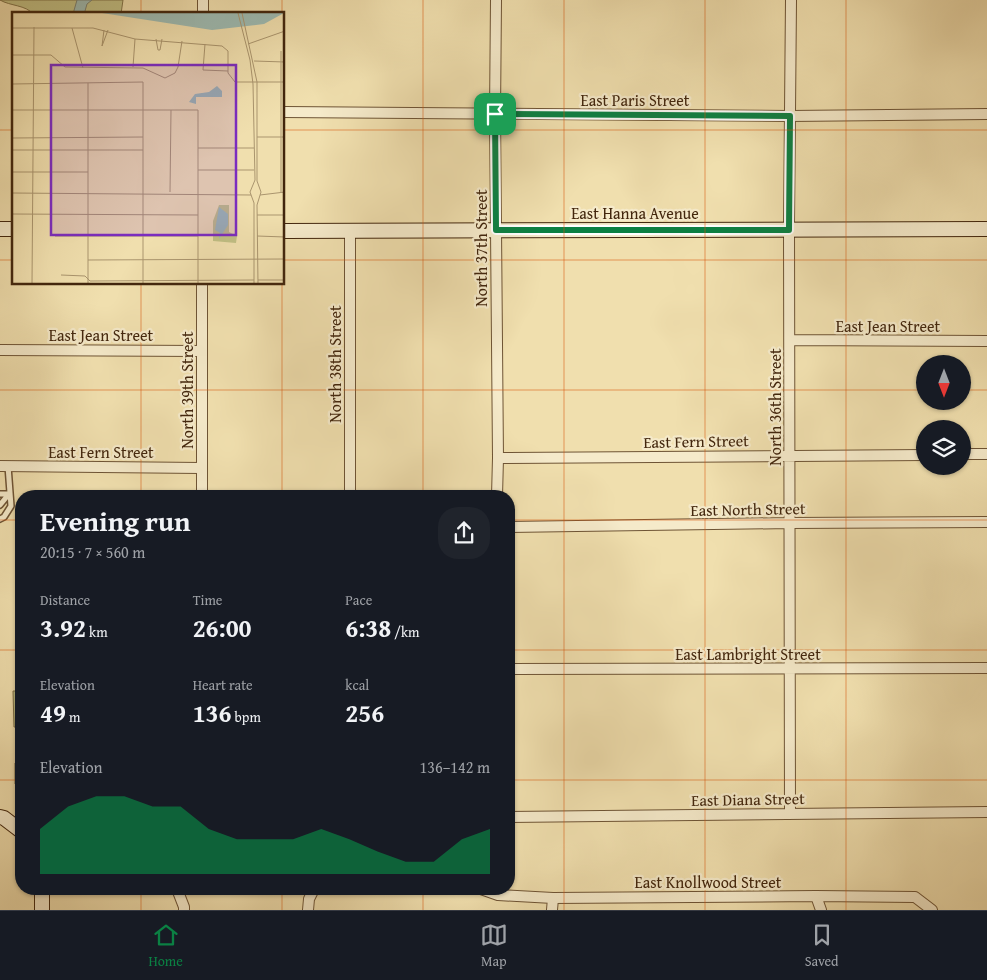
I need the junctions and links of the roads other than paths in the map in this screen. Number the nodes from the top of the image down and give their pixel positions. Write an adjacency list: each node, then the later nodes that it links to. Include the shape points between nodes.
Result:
1 (496, 0): 4 (street, North 37th Street)
2 (791, 0): 6 (street, North 36th Street)
3 (285, 112): 4 (street, East Paris Street)
4 (495, 114): 6 (street, East Paris Street); 7 (street, North 37th Street)
5 (987, 114): 6 (street, East Paris Street)
6 (790, 116): 8 (street, North 36th Street)
7 (496, 230): 8 (street, East Hanna Avenue); 11 (street, East Hanna Avenue); 21 (street, North 37th Street)
8 (789, 230): 9 (street, East Hanna Avenue); 13 (street, North 36th Street)
9 (987, 230)
10 (285, 231): 11 (street, East Hanna Avenue)
11 (350, 232): 25 (street, North 38th Street)
12 (202, 285): 16 (street, North 39th Street)
13 (790, 340): 14 (street, East Jean Street); 20 (street, North 36th Street)
14 (987, 341)
15 (0, 350): 16 (street, East Jean Street)
16 (202, 351): 23 (street, North 39th Street)
17 (916, 454): 20 (street, East Fern Street)
18 (971, 454): 19 (street)
19 (987, 454)
20 (789, 455): 21 (street, East Fern Street); 32 (street, North 36th Street)
21 (498, 458): 26 (street, North 37th Street)
22 (4, 466): 23 (street, East Fern Street); 28 (lane)
23 (202, 468): 24 (street, North 39th Street)
24 (202, 490)
25 (350, 490)
26 (497, 490)
27 (0, 494): 28 (lane)
28 (10, 494): 29 (lane); 30 (lane, via 10,506)
29 (0, 505)
30 (0, 519)
31 (987, 522): 32 (street, East North Street)
32 (789, 523): 33 (street, East North Street); 36 (street, North 36th Street)
33 (515, 527)
34 (987, 668): 36 (street, East Lambright Street)
35 (515, 669): 36 (street, East Lambright Street)
36 (790, 669): 38 (street, North 36th Street)
37 (987, 812): 38 (street, East Diana Street)
38 (790, 814): 39 (street, East Diana Street)
39 (515, 817)
40 (0, 818): 41 (street)
41 (15, 826)
42 (42, 895): 48 (street)
43 (179, 895): 49 (street)
44 (312, 895): 50 (street)
45 (498, 895): 47 (street, East Knollwood Street)
46 (816, 896): 47 (street, East Knollwood Street); 52 (street); 53 (street, East Knollwood Street, via 915,897)
47 (553, 898): 51 (street)
48 (42, 910)
49 (184, 910)
50 (308, 910)
51 (552, 910)
52 (821, 910)
53 (932, 910)

